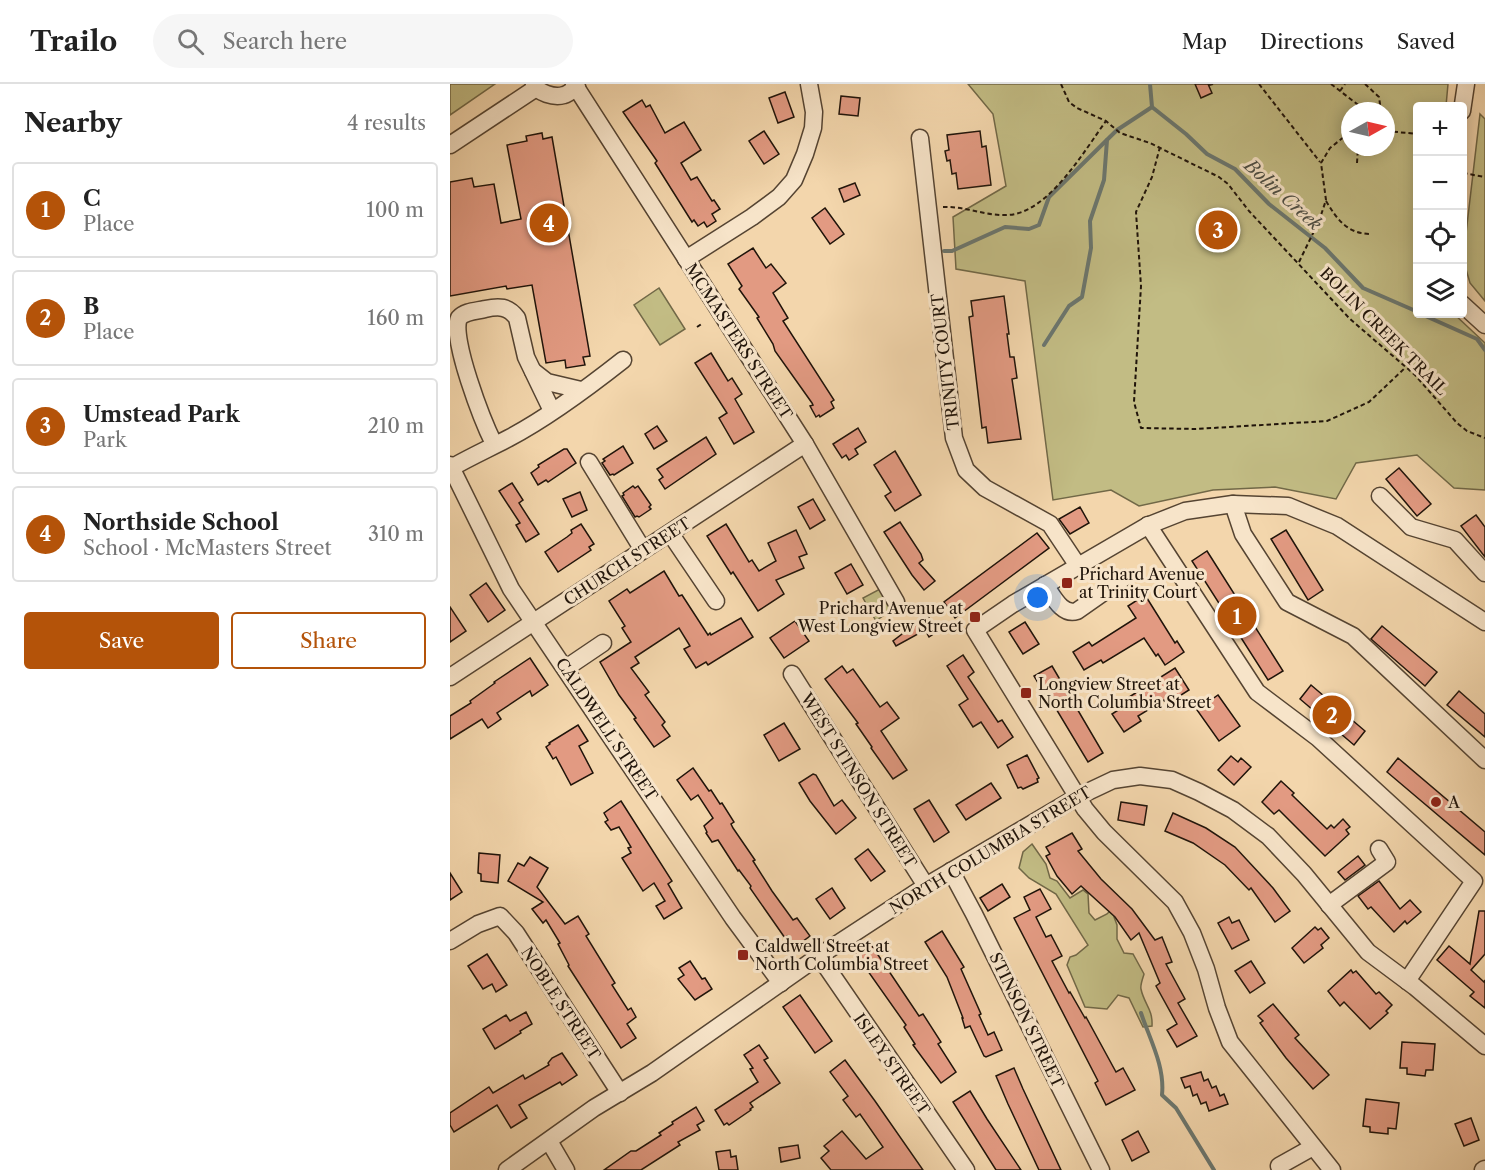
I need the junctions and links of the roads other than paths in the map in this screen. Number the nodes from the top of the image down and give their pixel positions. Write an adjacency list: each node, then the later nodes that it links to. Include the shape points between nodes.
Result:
1 (809, 84): 8 (street, via 813,128 794,180 752,217)
2 (1466, 84): 5 (street)
3 (535, 86): 4 (street, via 547,94 562,96); 7 (street)
4 (575, 86): 8 (street, MCMASTERS STREET)
5 (1463, 102)
6 (920, 138): 24 (street, TRINITY COURT, via 954,438 966,470 985,488 1050,524)
7 (450, 145)
8 (686, 259): 16 (street, MCMASTERS STREET)
9 (1467, 309): 10 (street)
10 (1485, 325)
11 (623, 360): 13 (street)
12 (531, 369): 13 (street, via 547,382); 14 (street); 15 (street, via 517,318 507,308 467,313 457,321 455,335 463,375)
13 (581, 390): 14 (street)
14 (552, 411): 15 (street)
15 (494, 444): 18 (street)
16 (804, 444): 22 (street, CHURCH STREET); 29 (street, MCMASTERS STREET)
17 (589, 462): 23 (street)
18 (451, 466): 30 (street, CALDWELL STREET, via 511,589)
19 (1380, 496): 25 (street, via 1411,527 1455,540)
20 (1233, 504): 21 (street, via 1185,511); 31 (street, via 1288,506 1337,526); 36 (street, via 1244,534 1287,602 1353,636)
21 (1148, 525): 24 (street); 44 (street, via 1257,692 1318,738 1474,881)
22 (670, 533): 23 (street, CHURCH STREET); 28 (street)
23 (643, 550): 30 (street, CHURCH STREET)
24 (1078, 566): 27 (street)
25 (1485, 573)
26 (1124, 578): 27 (street, via 1071,613 1065,612)
27 (1045, 585): 37 (street, via 975,630)
28 (716, 601)
29 (896, 602)
30 (534, 622): 33 (street, CALDWELL STREET); 35 (street, CHURCH STREET)
31 (1485, 622)
32 (603, 643): 33 (street)
33 (566, 668): 45 (street, CALDWELL STREET, via 733,918)
34 (792, 674): 40 (street, WEST STINSON STREET)
35 (450, 678)
36 (1485, 760)
37 (1077, 797): 39 (street, NORTH COLUMBIA STREET); 41 (street, NORTH COLUMBIA STREET, via 1113,780 1140,776 1172,780 1233,810 1268,836); 49 (street, via 1104,832 1175,902 1192,933 1230,1042)
38 (1379, 849): 41 (street, via 1387,862)
39 (951, 871): 40 (street, NORTH COLUMBIA STREET); 54 (street, STINSON STREET)
40 (926, 885): 43 (street, NORTH COLUMBIA STREET)
41 (1329, 905): 44 (street, NORTH COLUMBIA STREET, via 1368,952)
42 (450, 942): 47 (street, NOBLE STREET, via 478,924 500,916 516,933)
43 (819, 956): 45 (street, NORTH COLUMBIA STREET); 53 (street, ISLEY STREET)
44 (1407, 981): 46 (street, NORTH COLUMBIA STREET)
45 (782, 983): 47 (street, NORTH COLUMBIA STREET)
46 (1485, 1046)
47 (620, 1093): 48 (street, NORTH COLUMBIA STREET)
48 (549, 1141): 51 (street, NORTH COLUMBIA STREET); 52 (street)
49 (1313, 1147): 50 (street); 55 (street)
50 (1279, 1166)
51 (507, 1170)
52 (566, 1170)
53 (966, 1170)
54 (1101, 1170)
55 (1332, 1170)

